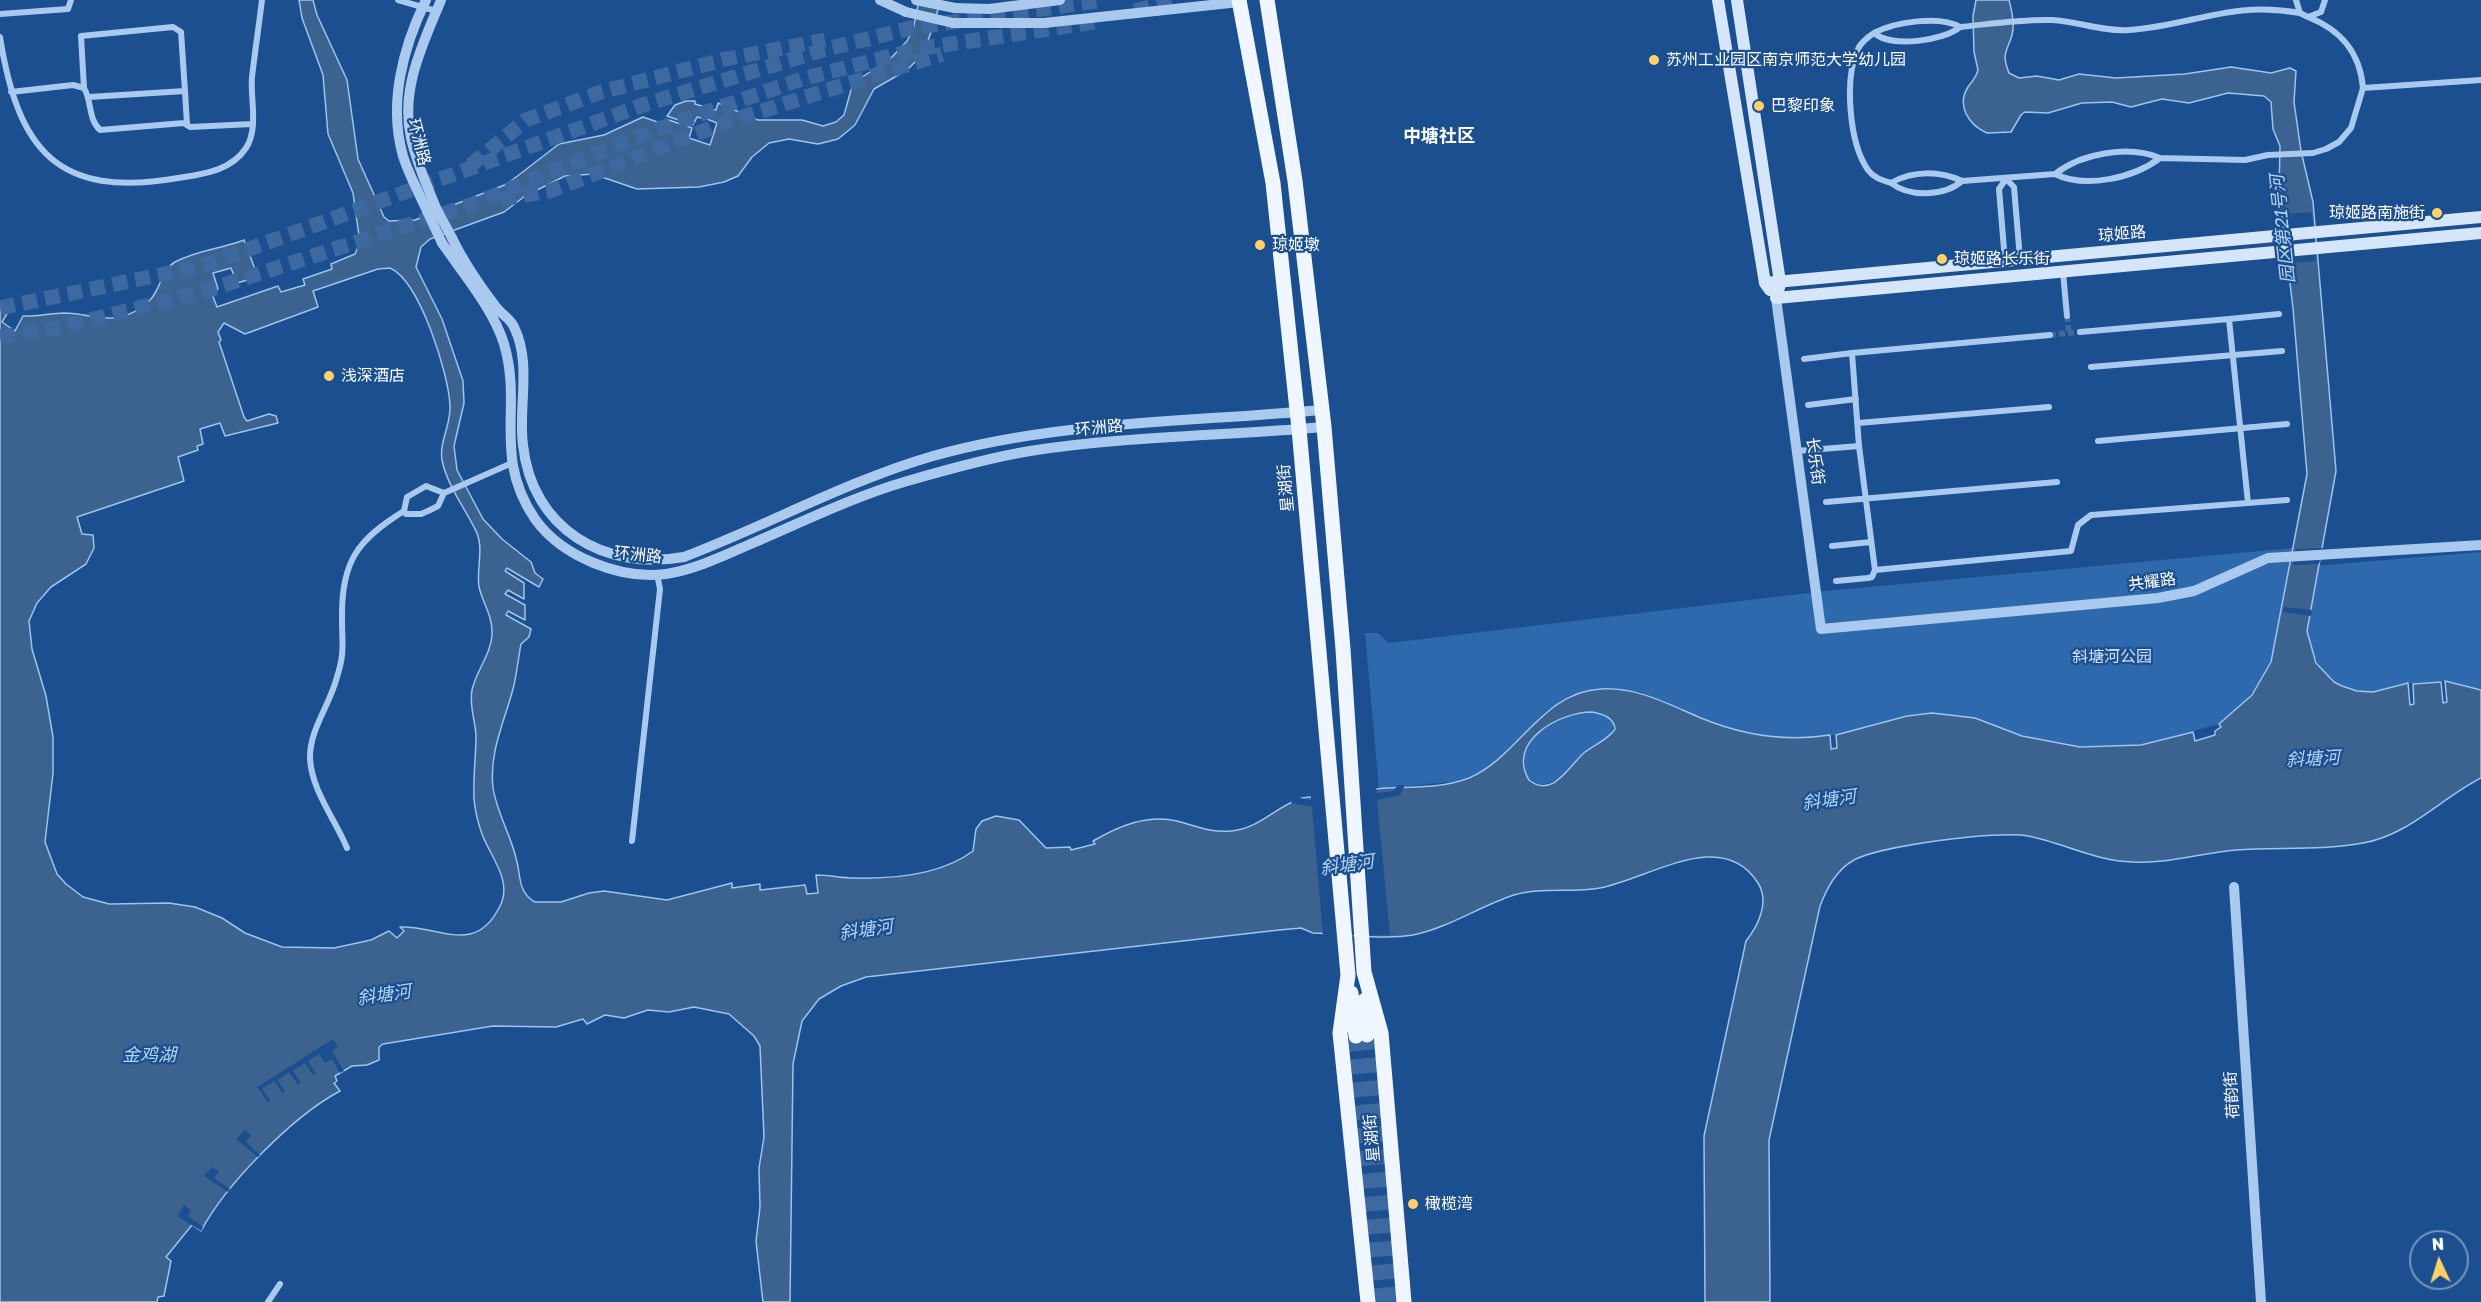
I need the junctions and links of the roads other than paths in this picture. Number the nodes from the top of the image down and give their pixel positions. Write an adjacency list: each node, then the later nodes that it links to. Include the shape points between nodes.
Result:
1 (70, 0): 17 (street, via 68,9)
2 (262, 0): 28 (street, via 252,79)
3 (398, 0): 14 (street)
4 (441, 0): 15 (street, 环洲路)
5 (880, 0): 13 (street, bridge, via 906,12 954,23 1044,23)
6 (916, 0): 7 (street, bridge, via 955,8 989,9)
7 (1060, 0)
8 (1265, 0): 13 (main road); 58 (main road, 星湖街, via 1295,181)
9 (1719, 0): 42 (main road, 长乐街)
10 (1737, 0): 41 (main road, 长乐街)
11 (2296, 0): 16 (street)
12 (2325, 0): 18 (street, via 2321,12)
13 (1239, 1): 59 (main road, 星湖街, via 1273,183)
14 (425, 4): 15 (street); 35 (street, 环洲路, via 402,71 396,118 403,157)
15 (436, 11): 35 (street, 环洲路, via 423,40 407,104 415,153)
16 (2300, 13): 18 (street); 19 (street, via 2258,6 2226,7 2128,31 2051,20)
17 (0, 14)
18 (2308, 17): 24 (street, via 2328,26 2353,49)
19 (1960, 27): 20 (street, via 1953,23 1908,22 1892,24); 20 (street, via 1949,35 1913,40 1887,40)
20 (1874, 33): 34 (street, via 1859,47 1851,71 1850,99 1854,130 1866,167 1874,177)
21 (0, 37): 26 (street)
22 (2481, 80): 24 (street)
23 (84, 88): 25 (street, via 81,36 173,27 181,32); 26 (street, via 73,85); 27 (street)
24 (2363, 88): 30 (street, via 2354,120 2334,146 2313,153 2223,161)
25 (185, 91): 27 (street); 29 (street)
26 (11, 92): 28 (street, via 26,128 42,150 68,172 93,180 142,183 207,173 233,163 248,147)
27 (89, 97): 29 (street, via 93,124 100,130)
28 (252, 124): 29 (street, via 190,128)
29 (187, 125)
30 (2160, 158): 31 (street, via 2146,153 2113,154 2078,161); 31 (street, via 2150,166 2116,177 2079,181)
31 (2055, 174): 32 (street)
32 (2006, 179): 33 (street); 38 (street, via 2014,187); 39 (street, via 1999,189)
33 (1962, 181): 34 (street, via 1926,173); 34 (street, via 1954,188 1932,193 1897,188)
34 (1891, 183)
35 (431, 210): 44 (street, 环洲路, bridge)
36 (2481, 217): 38 (main road, 琼姬路)
37 (2481, 232): 40 (main road, 琼姬路)
38 (2020, 260): 39 (main road, 琼姬路)
39 (2005, 261): 41 (main road, 琼姬路)
40 (2063, 271): 43 (main road, 琼姬路); 46 (street)
41 (1780, 282): 42 (main road, 琼姬路); 43 (main road, 长乐街)
42 (1765, 283): 43 (main road, 长乐街)
43 (1776, 298): 67 (street, 长乐街)
44 (492, 310): 59 (street, 环洲路, via 514,326 524,380 522,444 530,477 545,507 561,527 583,543 629,559 684,557 872,477 981,444 1068,430); 68 (street, 环洲路, via 504,343 510,384)
45 (2279, 314): 47 (street)
46 (2067, 316)
47 (2229, 319): 48 (street); 52 (street)
48 (2080, 332)
49 (2050, 335): 51 (street)
50 (2282, 351): 52 (street)
51 (1852, 353): 53 (street); 55 (street)
52 (2233, 355): 54 (street); 63 (street)
53 (1804, 359)
54 (2091, 367)
55 (1856, 399): 56 (street); 60 (street)
56 (1808, 405)
57 (2049, 407): 60 (street)
58 (1322, 410): 59 (street, 环洲路); 62 (main road, 星湖街)
59 (1298, 412): 64 (main road, 星湖街)
60 (1858, 423): 66 (street)
61 (2287, 424): 63 (street)
62 (1323, 427): 64 (street, 环洲路); 86 (main road, 星湖街, via 1343,649)
63 (2240, 428): 65 (street); 74 (street)
64 (1299, 429): 80 (street, 环洲路, via 1079,445 988,460 897,484 726,555 685,570); 87 (main road, 星湖街)
65 (2098, 441)
66 (1860, 446): 67 (street); 71 (street)
67 (1797, 451): 82 (street, 长乐街)
68 (512, 463): 70 (street); 80 (street, 环洲路, via 521,493 536,521 555,539 584,559 609,568)
69 (2057, 482): 71 (street)
70 (446, 492): 75 (street, via 438,506 421,514); 75 (street, via 426,486 407,497)
71 (1866, 498): 73 (street); 76 (street)
72 (2287, 500): 74 (street)
73 (1826, 502)
74 (2248, 503): 79 (street, via 2091,515 2078,525 2071,551)
75 (404, 511): 84 (street, via 365,539 347,568 342,603 344,651 310,748 313,777)
76 (1871, 542): 78 (street); 79 (street)
77 (2481, 545): 82 (street, 共耀路, via 2268,558 2194,591 2158,598)
78 (1832, 546)
79 (1875, 570): 81 (street, via 1872,577)
80 (657, 574): 83 (street, via 660,589)
81 (1836, 581)
82 (1821, 629)
83 (632, 841)
84 (347, 848)
85 (2234, 886): 92 (street, 荷韵街)
86 (1364, 972): 87 (main road, 星湖街, via 1362,1036); 91 (main road, 星湖街, via 1381,1033)
87 (1348, 975): 90 (main road, 星湖街, via 1340,1033)
88 (280, 1284): 89 (street)
89 (268, 1302)
90 (1368, 1302)
91 (1404, 1302)
92 (2261, 1302)

